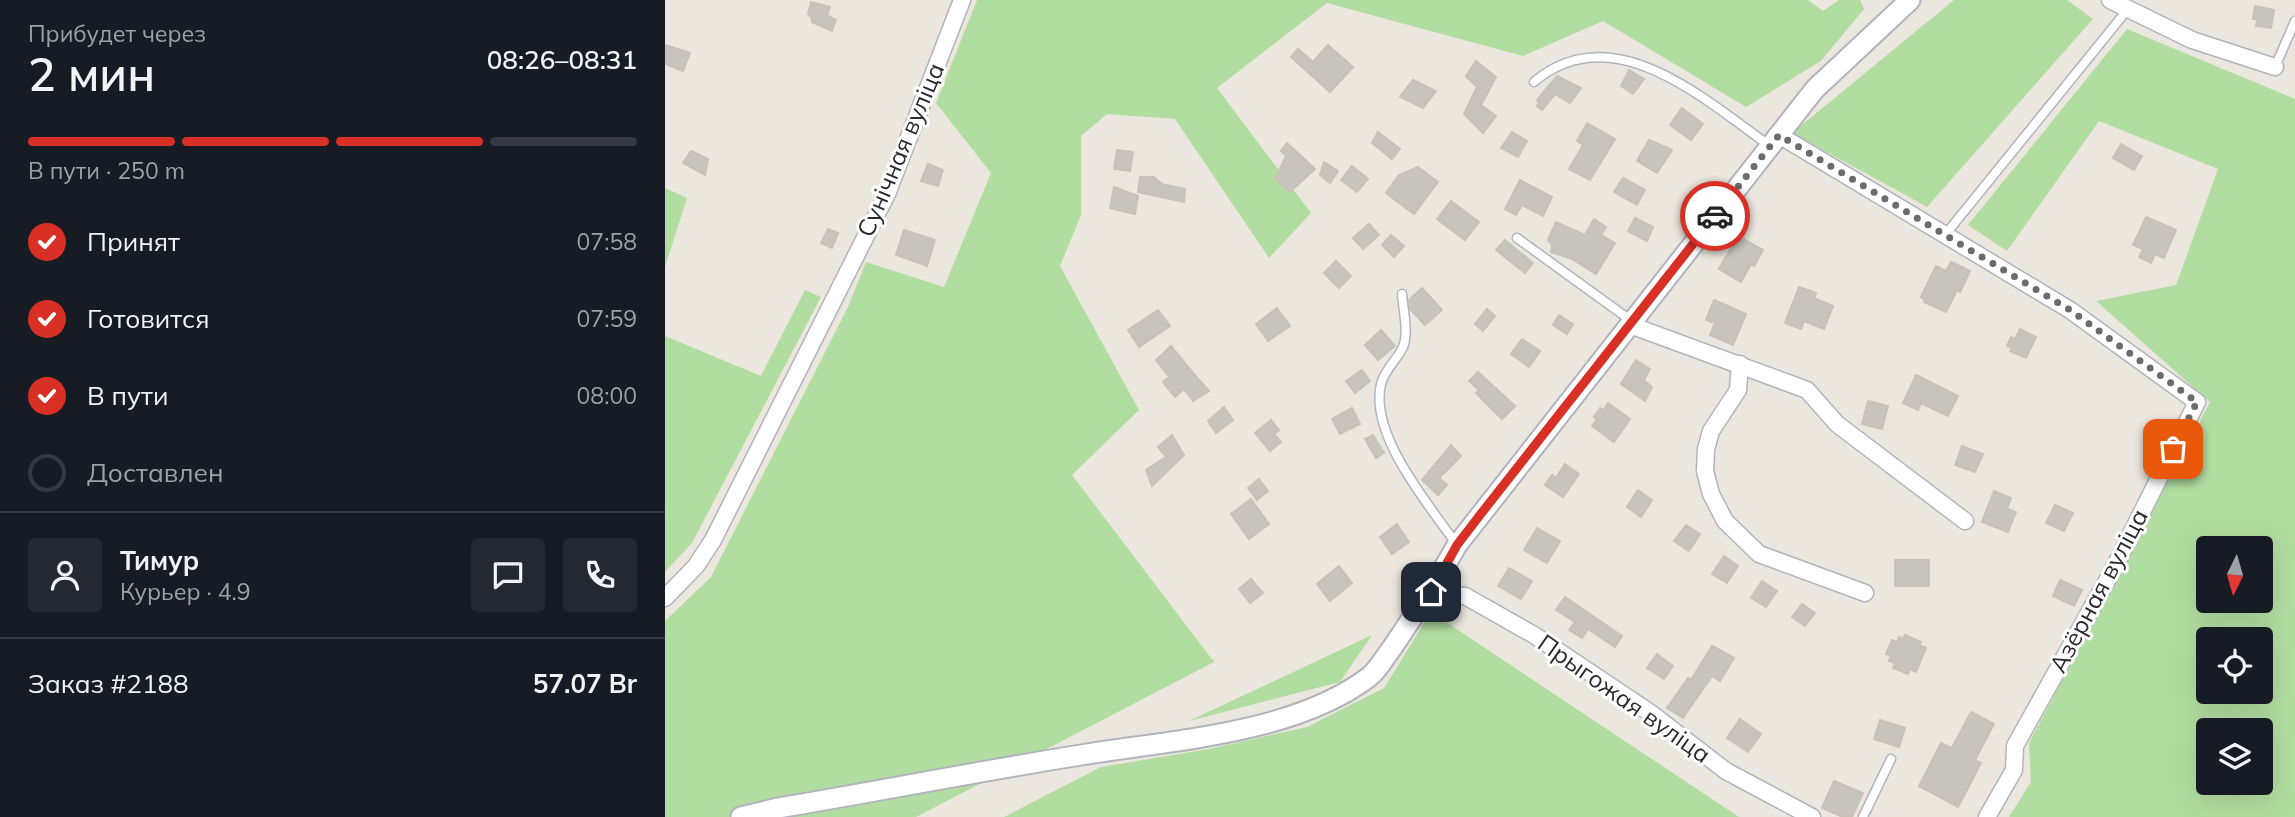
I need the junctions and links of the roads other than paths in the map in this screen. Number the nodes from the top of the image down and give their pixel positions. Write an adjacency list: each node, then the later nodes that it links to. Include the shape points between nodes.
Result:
1 (962, 0): 18 (street, Сунічная вуліца, via 887,194 835,299 713,540 696,566)
2 (1910, 0): 8 (street, via 1815,89)
3 (2110, 0): 4 (street)
4 (2128, 9): 6 (street, via 2192,40); 9 (lane)
5 (2295, 21): 6 (lane)
6 (2275, 67)
7 (1534, 82): 8 (lane, via 1569,61 1604,57 1634,62 1676,80)
8 (1774, 140): 9 (street); 12 (street)
9 (1945, 235): 23 (street, Азёрная вуліца, via 2070,310 2197,402 2114,568 2014,746 2014,770)
10 (1517, 238): 12 (lane)
11 (1402, 294): 15 (lane, via 1405,343 1381,384 1381,419 1389,442)
12 (1631, 323): 13 (street); 15 (street)
13 (1740, 364): 14 (street, via 1807,390 1837,424); 17 (street, via 1738,390 1711,431 1706,449 1711,494 1725,521 1759,554)
14 (1965, 522)
15 (1457, 545): 16 (street)
16 (1431, 592): 20 (street, via 1372,676 1273,721); 21 (street, Прыгожая вуліца, via 1465,596 1534,635 1653,714 1725,771)
17 (1865, 593)
18 (665, 597)
19 (1891, 759): 22 (lane)
20 (741, 817)
21 (1812, 817)
22 (1864, 817)
23 (1987, 817)

